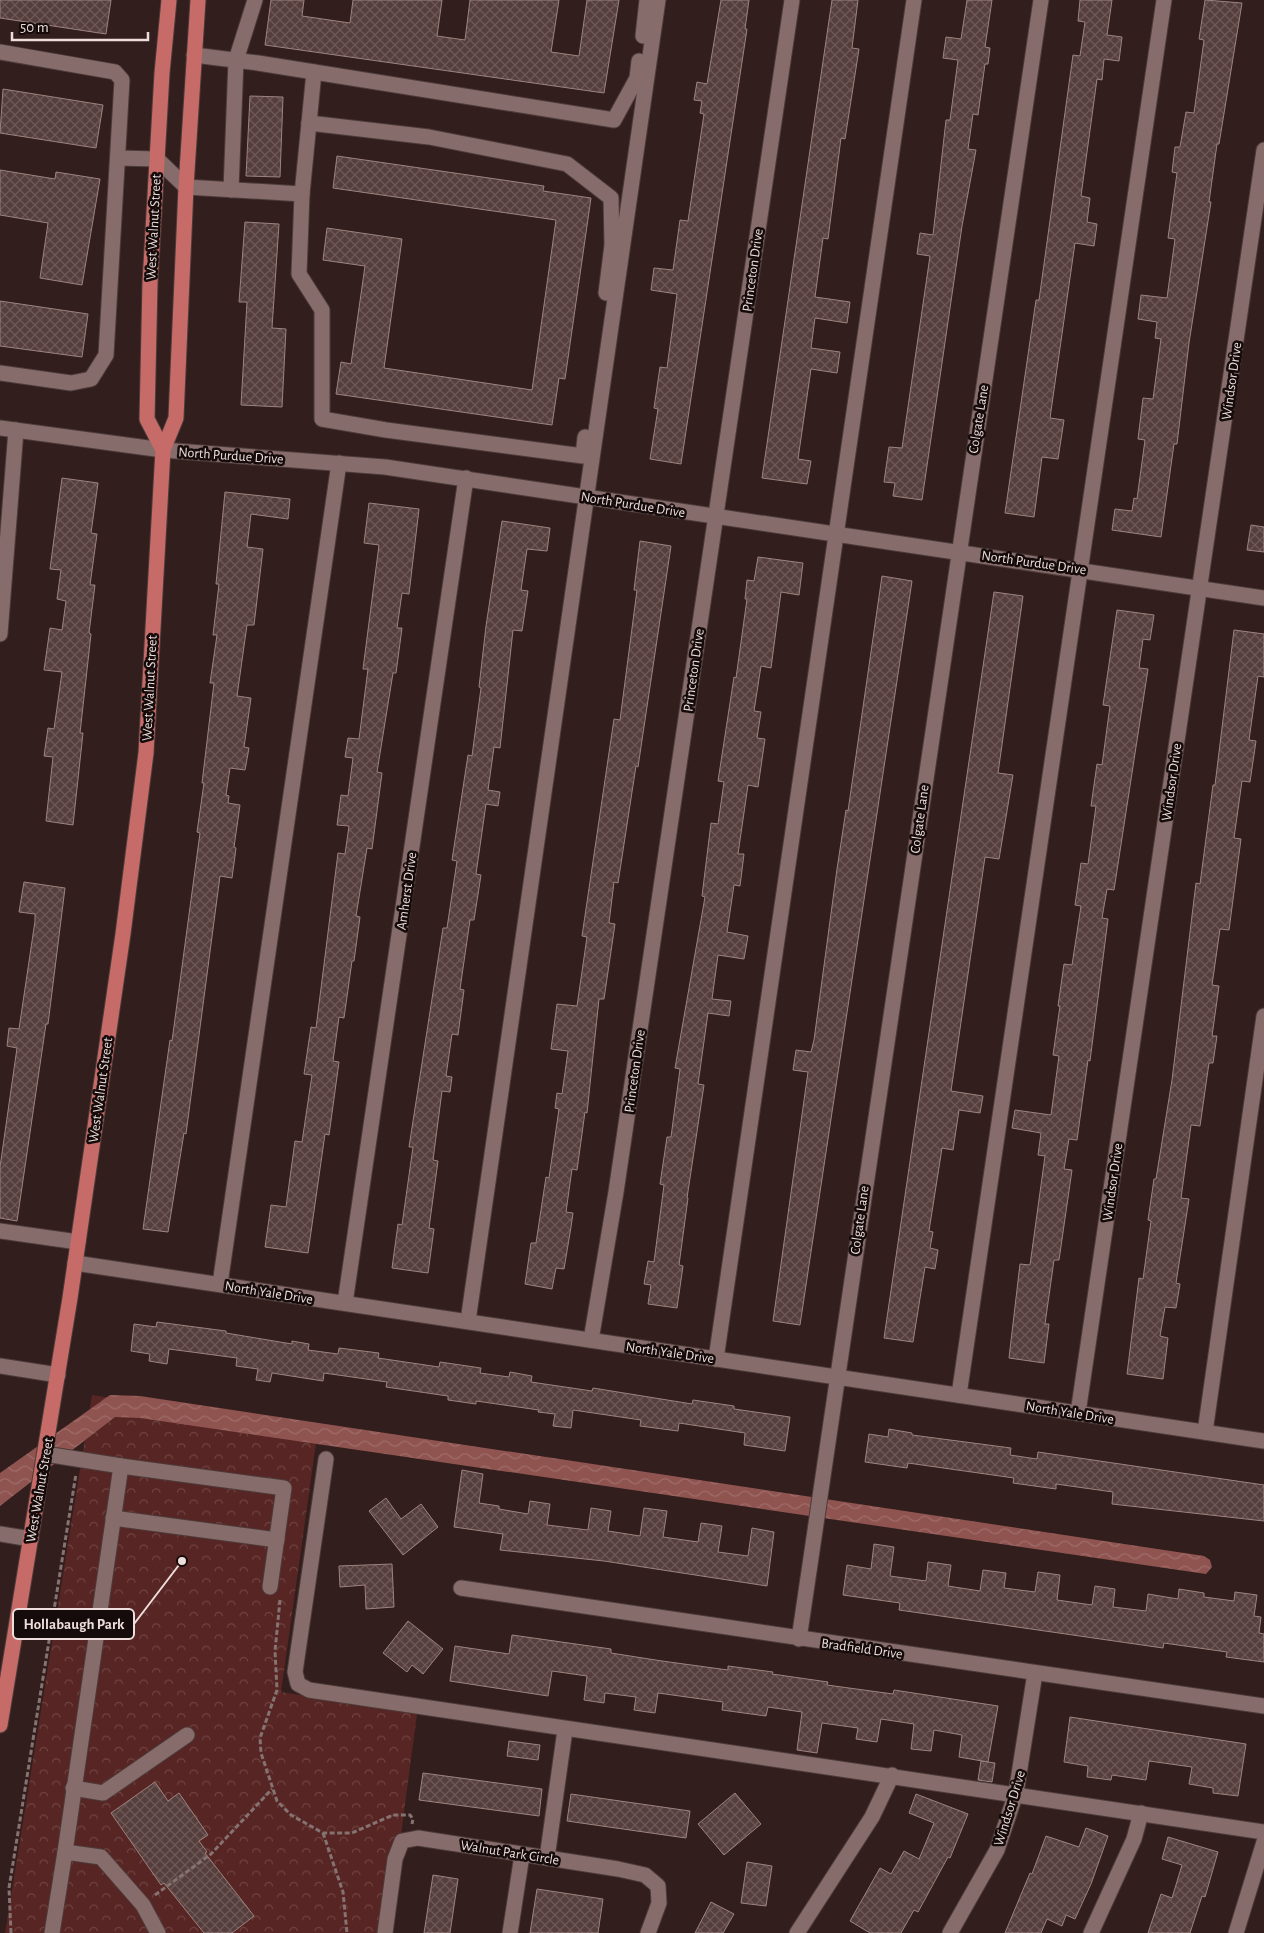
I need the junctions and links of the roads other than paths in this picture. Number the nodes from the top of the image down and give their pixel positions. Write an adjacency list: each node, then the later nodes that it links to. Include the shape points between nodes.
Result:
1 (169, 0): 17 (main road, West Walnut Street)
2 (198, 0): 11 (main road, West Walnut Street)
3 (255, 0): 12 (street)
4 (647, 0): 13 (street, via 637,78 614,120)
5 (658, 0): 27 (street)
6 (792, 0): 28 (street, Princeton Drive)
7 (914, 0): 29 (street)
8 (1041, 0): 30 (street, Colgate Lane)
9 (1164, 0): 31 (street)
10 (0, 52): 16 (street, via 115,72 122,80)
11 (194, 55): 12 (street); 18 (main road, West Walnut Street)
12 (236, 60): 13 (street); 19 (street)
13 (314, 72): 14 (street)
14 (309, 123): 20 (street); 20 (street, via 428,137 567,164 611,198 612,246 583,456 322,419 322,310 299,274)
15 (1264, 150): 32 (street, Windsor Drive)
16 (118, 158): 17 (street); 21 (street, via 106,355 91,379 71,383)
17 (156, 159): 18 (street); 24 (main road, West Walnut Street, via 146,419)
18 (186, 187): 19 (street); 24 (main road, West Walnut Street, via 176,418)
19 (231, 190): 20 (street)
20 (302, 194)
21 (0, 373)
22 (0, 428): 23 (street, North Purdue Drive)
23 (16, 430): 24 (street, North Purdue Drive); 34 (street)
24 (163, 450): 25 (street, North Purdue Drive); 37 (main road, West Walnut Street, via 146,753)
25 (339, 463): 26 (street, North Purdue Drive); 39 (street)
26 (466, 478): 27 (street, North Purdue Drive); 40 (street, Amherst Drive)
27 (587, 497): 28 (street, North Purdue Drive); 41 (street)
28 (715, 516): 29 (street, North Purdue Drive); 42 (street, Princeton Drive, via 616,1192)
29 (836, 534): 30 (street, North Purdue Drive); 43 (street)
30 (958, 551): 31 (street, North Purdue Drive); 46 (street, Colgate Lane)
31 (1080, 569): 32 (street, North Purdue Drive); 47 (street)
32 (1200, 588): 33 (street, North Purdue Drive); 48 (street, Windsor Drive)
33 (1264, 598)
34 (0, 634)
35 (1264, 1016): 49 (street)
36 (0, 1230): 37 (street)
37 (78, 1242): 38 (main road, West Walnut Street)
38 (75, 1263): 39 (street, North Yale Drive); 45 (main road, West Walnut Street)
39 (220, 1284): 40 (street, North Yale Drive)
40 (345, 1303): 41 (street, North Yale Drive)
41 (468, 1321): 42 (street, North Yale Drive)
42 (591, 1340): 43 (street, North Yale Drive)
43 (716, 1358): 46 (street, North Yale Drive)
44 (0, 1366): 45 (street)
45 (58, 1375): 51 (main road, West Walnut Street)
46 (836, 1377): 47 (street, North Yale Drive); 60 (street, Colgate Lane)
47 (959, 1395): 48 (street, North Yale Drive)
48 (1078, 1413): 49 (street, North Yale Drive)
49 (1205, 1432): 50 (street, North Yale Drive)
50 (1264, 1441)
51 (45, 1454): 53 (street); 56 (main road, West Walnut Street)
52 (326, 1459): 64 (street, via 295,1672 298,1684 309,1690)
53 (121, 1466): 54 (street); 57 (street, via 284,1488)
54 (113, 1518): 57 (street); 67 (street)
55 (0, 1534): 56 (street)
56 (31, 1539): 63 (main road, West Walnut Street)
57 (277, 1540): 59 (street)
58 (461, 1588): 60 (street, Bradfield Drive)
59 (275, 1591)
60 (799, 1639): 61 (street, Bradfield Drive)
61 (1035, 1673): 62 (street, Bradfield Drive); 68 (street, Windsor Drive)
62 (1264, 1706)
63 (0, 1720)
64 (565, 1730): 66 (street); 74 (street)
65 (187, 1735): 67 (street, via 103,1793)
66 (892, 1776): 68 (street); 80 (street, via 872,1817)
67 (73, 1788): 72 (street)
68 (1016, 1794): 69 (street); 81 (street, Windsor Drive, via 997,1850)
69 (1141, 1813): 70 (street); 82 (street, via 1134,1839)
70 (1264, 1832)
71 (1264, 1842): 83 (street)
72 (65, 1852): 75 (street); 76 (street, via 101,1857 143,1905)
73 (522, 1855): 74 (street, Walnut Park Circle); 77 (street, Walnut Park Circle, via 418,1838 402,1840); 78 (street)
74 (547, 1858): 79 (street, Walnut Park Circle, via 645,1875 658,1886 659,1903)
75 (52, 1933)
76 (158, 1933)
77 (385, 1933)
78 (510, 1933)
79 (648, 1933)
80 (797, 1933)
81 (950, 1933)
82 (1092, 1933)
83 (1236, 1933)

